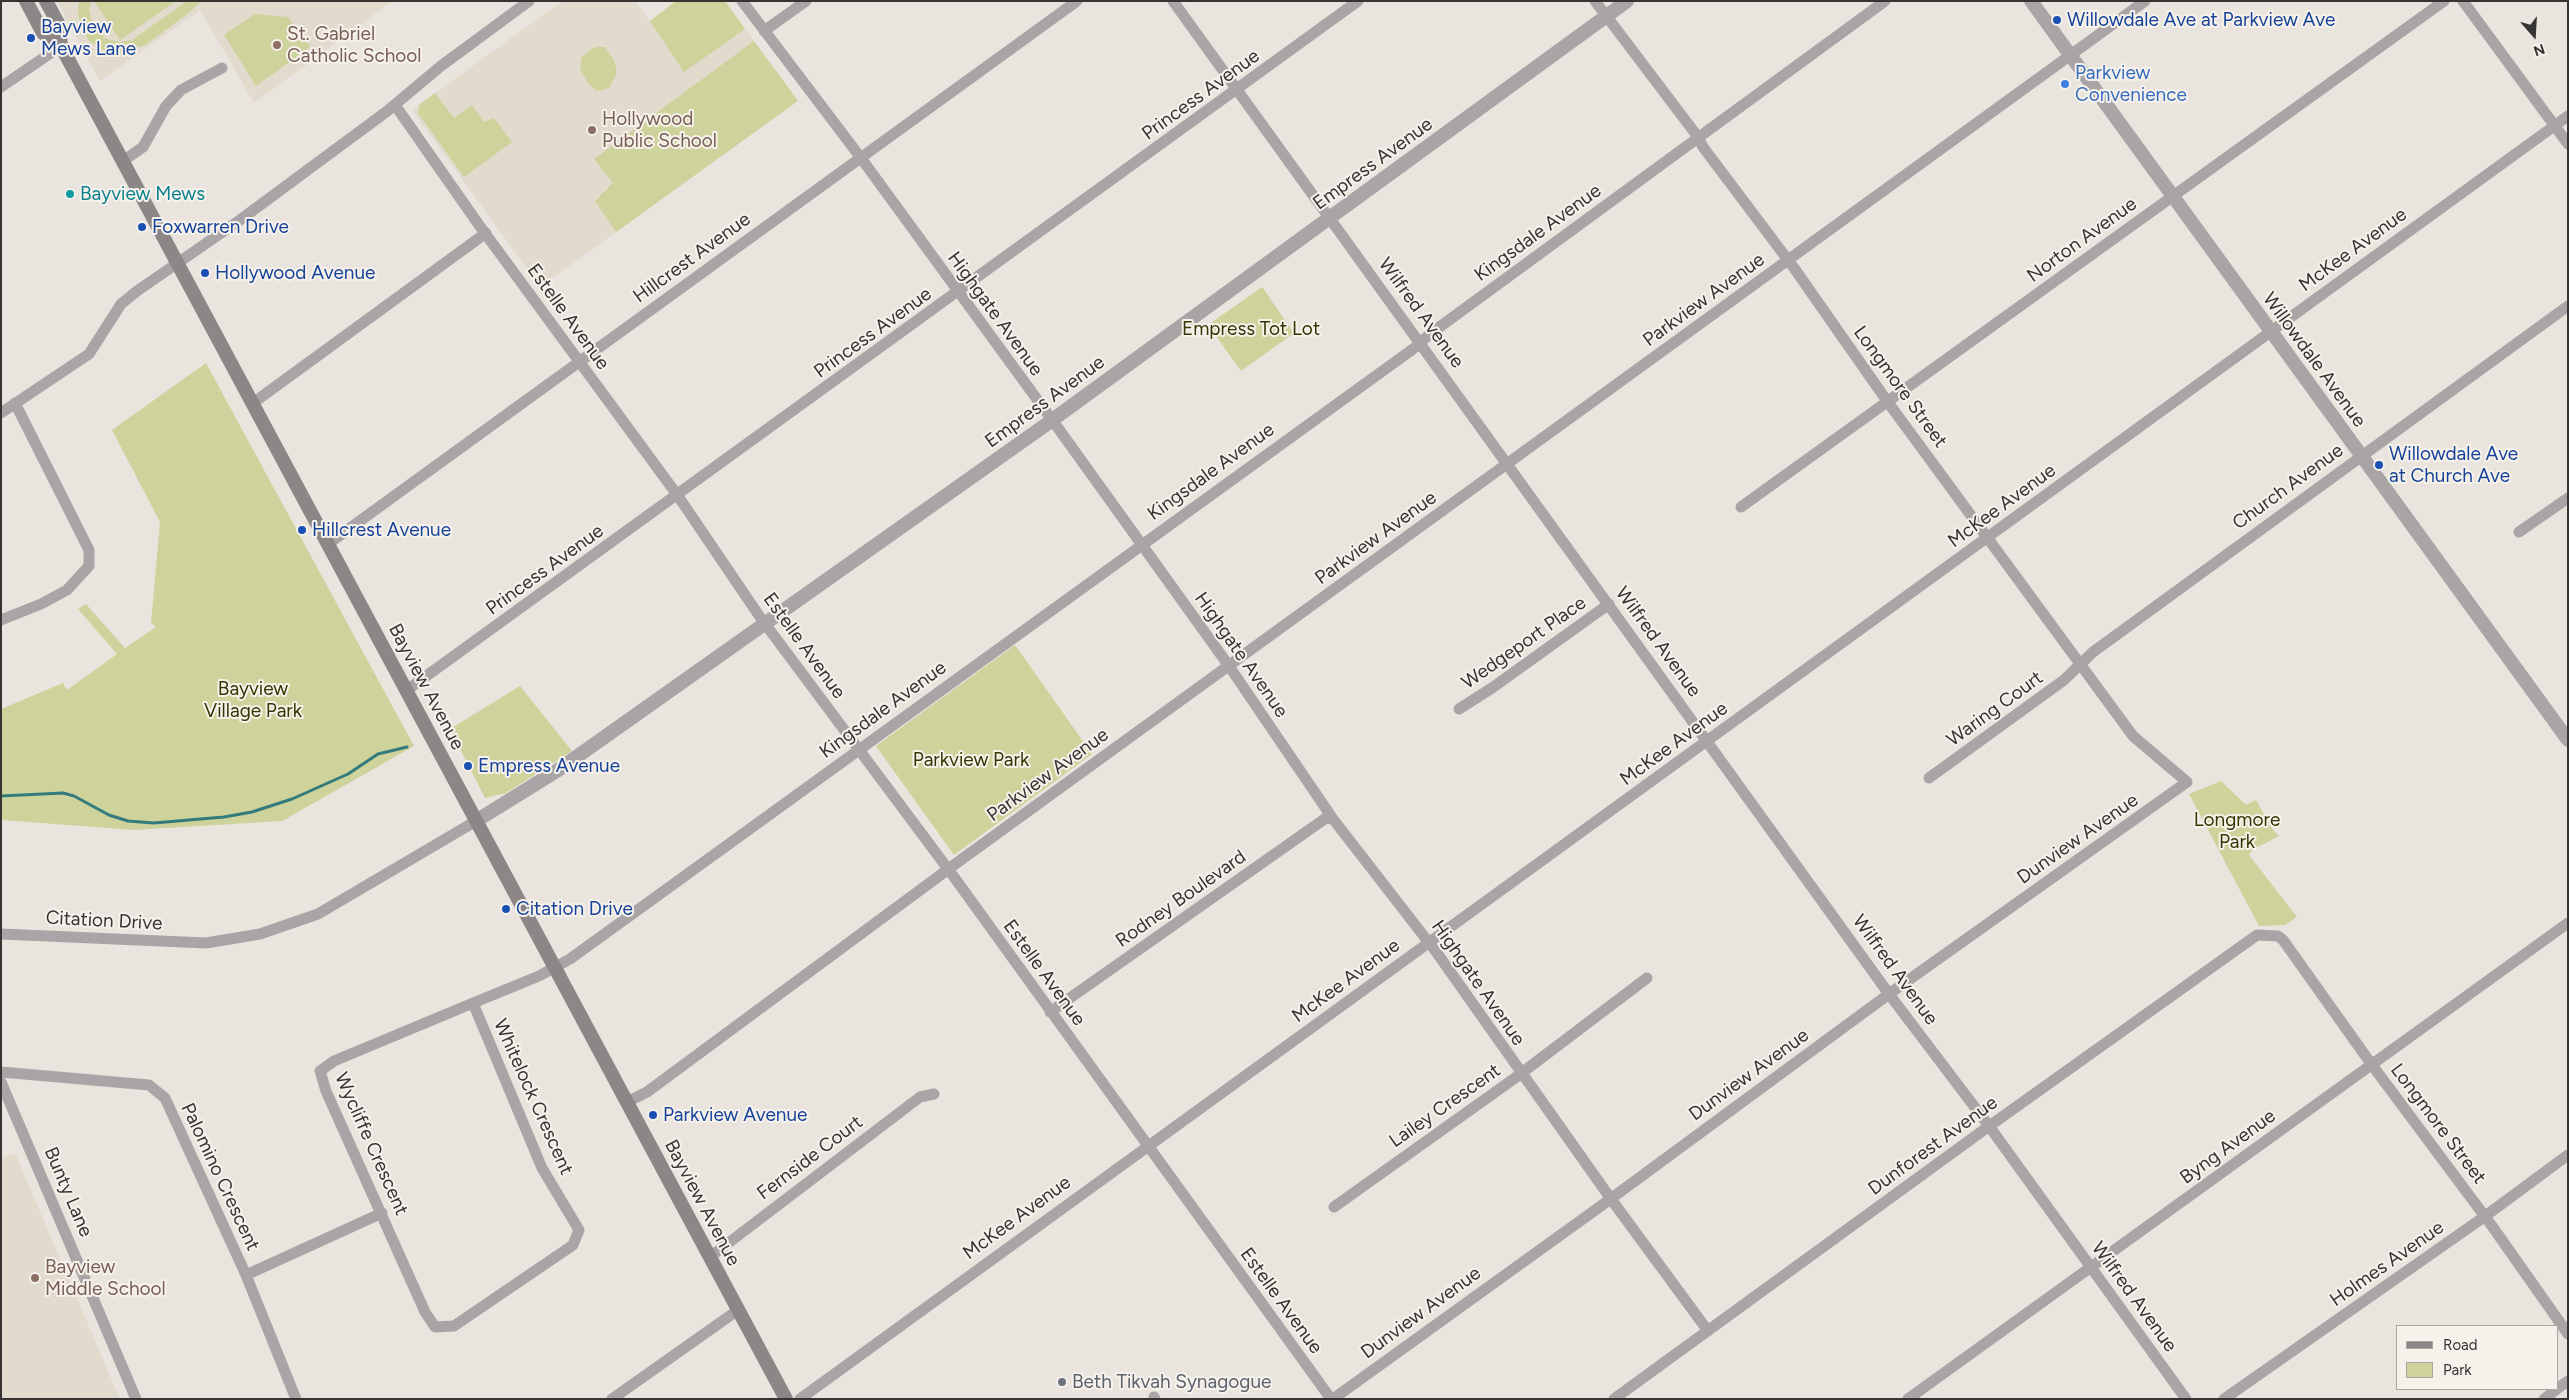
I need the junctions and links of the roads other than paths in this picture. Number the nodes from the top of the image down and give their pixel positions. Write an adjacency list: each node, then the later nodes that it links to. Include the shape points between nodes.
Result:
1 (26, 1): 18 (main road, Bayview Avenue, via 43,33)
2 (46, 1): 18 (main road, Bayview Avenue, via 59,25)
3 (529, 1): 23 (street, via 441,66)
4 (742, 1): 17 (street, Highgate Avenue)
5 (806, 1): 17 (street)
6 (1077, 1): 28 (street, Hillcrest Avenue)
7 (1173, 1): 22 (street, Wilfred Avenue)
8 (1358, 1): 22 (street, Princess Avenue)
9 (1595, 1): 16 (street, Longmore Street)
10 (1627, 1): 16 (street, Empress Avenue)
11 (1885, 1): 26 (street, Kingsdale Avenue)
12 (2031, 1): 19 (street, Willowdale Avenue)
13 (2145, 1): 19 (street, Parkview Avenue)
14 (2444, 1): 30 (street, Norton Avenue)
15 (2463, 1): 25 (street)
16 (1606, 17): 26 (street, Longmore Street); 31 (street, Empress Avenue)
17 (764, 31): 28 (street, Highgate Avenue)
18 (61, 46): 21 (street); 29 (main road, Bayview Avenue)
19 (2070, 55): 30 (street, Willowdale Avenue); 33 (street, Parkview Avenue)
20 (222, 68): 29 (street, via 181,90 166,106 143,147)
21 (1, 87)
22 (1238, 90): 31 (street, Wilfred Avenue); 35 (street, Princess Avenue)
23 (395, 105): 32 (street, Estelle Avenue); 34 (street)
24 (2568, 116): 25 (street, McKee Avenue)
25 (2554, 126): 27 (street); 37 (street, McKee Avenue)
26 (1698, 137): 33 (street, Longmore Street, via 1702,147); 38 (street, Kingsdale Avenue)
27 (2568, 144)
28 (861, 158): 35 (street, Highgate Avenue); 39 (street, Hillcrest Avenue)
29 (123, 161): 34 (main road, Bayview Avenue)
30 (2173, 196): 37 (street, Willowdale Avenue); 40 (street, Norton Avenue)
31 (1330, 218): 38 (street, Wilfred Avenue); 44 (street, Empress Avenue)
32 (486, 233): 39 (street, Estelle Avenue); 42 (street)
33 (1788, 261): 40 (street, Longmore Street); 46 (street, Parkview Avenue)
34 (178, 263): 41 (street, via 121,304 89,354); 42 (main road, Bayview Avenue)
35 (958, 293): 44 (street, Highgate Avenue); 47 (street, Princess Avenue)
36 (2568, 306): 45 (street, Church Avenue)
37 (2270, 332): 45 (street, Willowdale Avenue); 51 (street, McKee Avenue)
38 (1421, 342): 46 (street, Wilfred Avenue); 53 (street, Kingsdale Avenue)
39 (579, 362): 47 (street, Estelle Avenue); 52 (street, Hillcrest Avenue)
40 (1887, 401): 49 (street, Norton Avenue); 51 (street, Longmore Street)
41 (15, 403): 43 (street); 55 (street, via 89,550 88,566 67,590)
42 (253, 403): 52 (main road, Bayview Avenue)
43 (1, 413)
44 (1052, 420): 53 (street, Highgate Avenue); 56 (street, Empress Avenue)
45 (2361, 456): 57 (street, Church Avenue, via 2092,652); 61 (street, Willowdale Avenue)
46 (1508, 463): 54 (street, Wilfred Avenue); 58 (street, Parkview Avenue)
47 (678, 496): 56 (street, Estelle Avenue); 59 (street, Princess Avenue)
48 (2568, 498): 50 (street)
49 (1741, 507)
50 (2519, 532)
51 (1988, 538): 57 (street, Longmore Street); 62 (street, McKee Avenue)
52 (328, 544): 59 (main road, Bayview Avenue)
53 (1140, 545): 58 (street, Highgate Avenue); 63 (street, Kingsdale Avenue)
54 (1609, 604): 60 (street, Wedgeport Place); 62 (street, Wilfred Avenue)
55 (1, 620)
56 (766, 625): 63 (street, Estelle Avenue); 67 (street, Empress Avenue, via 558,770)
57 (2080, 665): 64 (street, Waring Court); 65 (street, Longmore Street, via 2133,736)
58 (1229, 666): 66 (street, Highgate Avenue); 68 (street, Parkview Avenue)
59 (407, 690): 67 (main road, Bayview Avenue)
60 (1459, 709)
61 (2568, 740)
62 (1708, 741): 72 (street, McKee Avenue); 75 (street, Wilfred Avenue)
63 (858, 750): 68 (street, Estelle Avenue); 73 (street, Kingsdale Avenue)
64 (1929, 778)
65 (2187, 782): 75 (street, Dunview Avenue)
66 (1333, 818): 72 (street, Highgate Avenue); 77 (street, Rodney Boulevard, via 1326,818)
67 (476, 821): 70 (street, Citation Drive, via 318,914 260,934 206,943); 73 (main road, Bayview Avenue)
68 (948, 869): 77 (street, Estelle Avenue); 83 (street, Parkview Avenue, via 647,1092)
69 (2568, 923): 78 (street, Byng Avenue)
70 (1, 934)
71 (2278, 936): 78 (street, Longmore Street); 84 (street, Dunforest Avenue, via 2257,935)
72 (1429, 943): 80 (street, Highgate Avenue); 85 (street, McKee Avenue)
73 (555, 968): 76 (street, Wycliffe Crescent); 83 (main road, Bayview Avenue)
74 (1647, 978): 80 (street, Lailey Crescent)
75 (1889, 994): 84 (street, Wilfred Avenue); 87 (street, Dunview Avenue)
76 (473, 1003): 89 (street, Wycliffe Crescent, via 334,1060 320,1071 326,1091); 95 (street, Whitelock Crescent, via 542,1168 579,1230 573,1245 462,1321 454,1326)
77 (1050, 1012): 85 (street, Estelle Avenue)
78 (2372, 1065): 90 (street, Longmore Street); 92 (street, Byng Avenue)
79 (1, 1072): 93 (street, Palomino Crescent, via 149,1085 165,1098)
80 (1521, 1074): 87 (street, Highgate Avenue); 88 (street, Lailey Crescent)
81 (1, 1082): 99 (street, Bunty Lane)
82 (934, 1094): 91 (street, Fernside Court, via 920,1096)
83 (627, 1102): 91 (main road, Bayview Avenue)
84 (1989, 1126): 92 (street, Wilfred Avenue); 96 (street, Dunforest Avenue)
85 (1148, 1145): 103 (street, McKee Avenue); 104 (street, Estelle Avenue)
86 (2568, 1155): 90 (street, Holmes Avenue)
87 (1611, 1199): 96 (street, Highgate Avenue); 104 (street, Dunview Avenue)
88 (1334, 1206)
89 (382, 1213): 93 (street); 95 (street, Wycliffe Crescent, via 425,1312)
90 (2484, 1216): 97 (street, Longmore Street); 108 (street, Holmes Avenue)
91 (710, 1256): 94 (main road, Bayview Avenue)
92 (2091, 1268): 106 (street, Byng Avenue); 107 (street, Wilfred Avenue)
93 (246, 1275): 100 (street, Palomino Crescent)
94 (738, 1310): 101 (street); 102 (main road, Bayview Avenue)
95 (435, 1327)
96 (1708, 1331): 105 (street, Dunforest Avenue)
97 (2568, 1334)
98 (2557, 1390): 109 (street)
99 (136, 1399)
100 (296, 1399)
101 (612, 1399)
102 (786, 1399)
103 (800, 1399)
104 (1332, 1399)
105 (1614, 1399)
106 (1908, 1399)
107 (2186, 1399)
108 (2224, 1399)
109 (2544, 1399)

